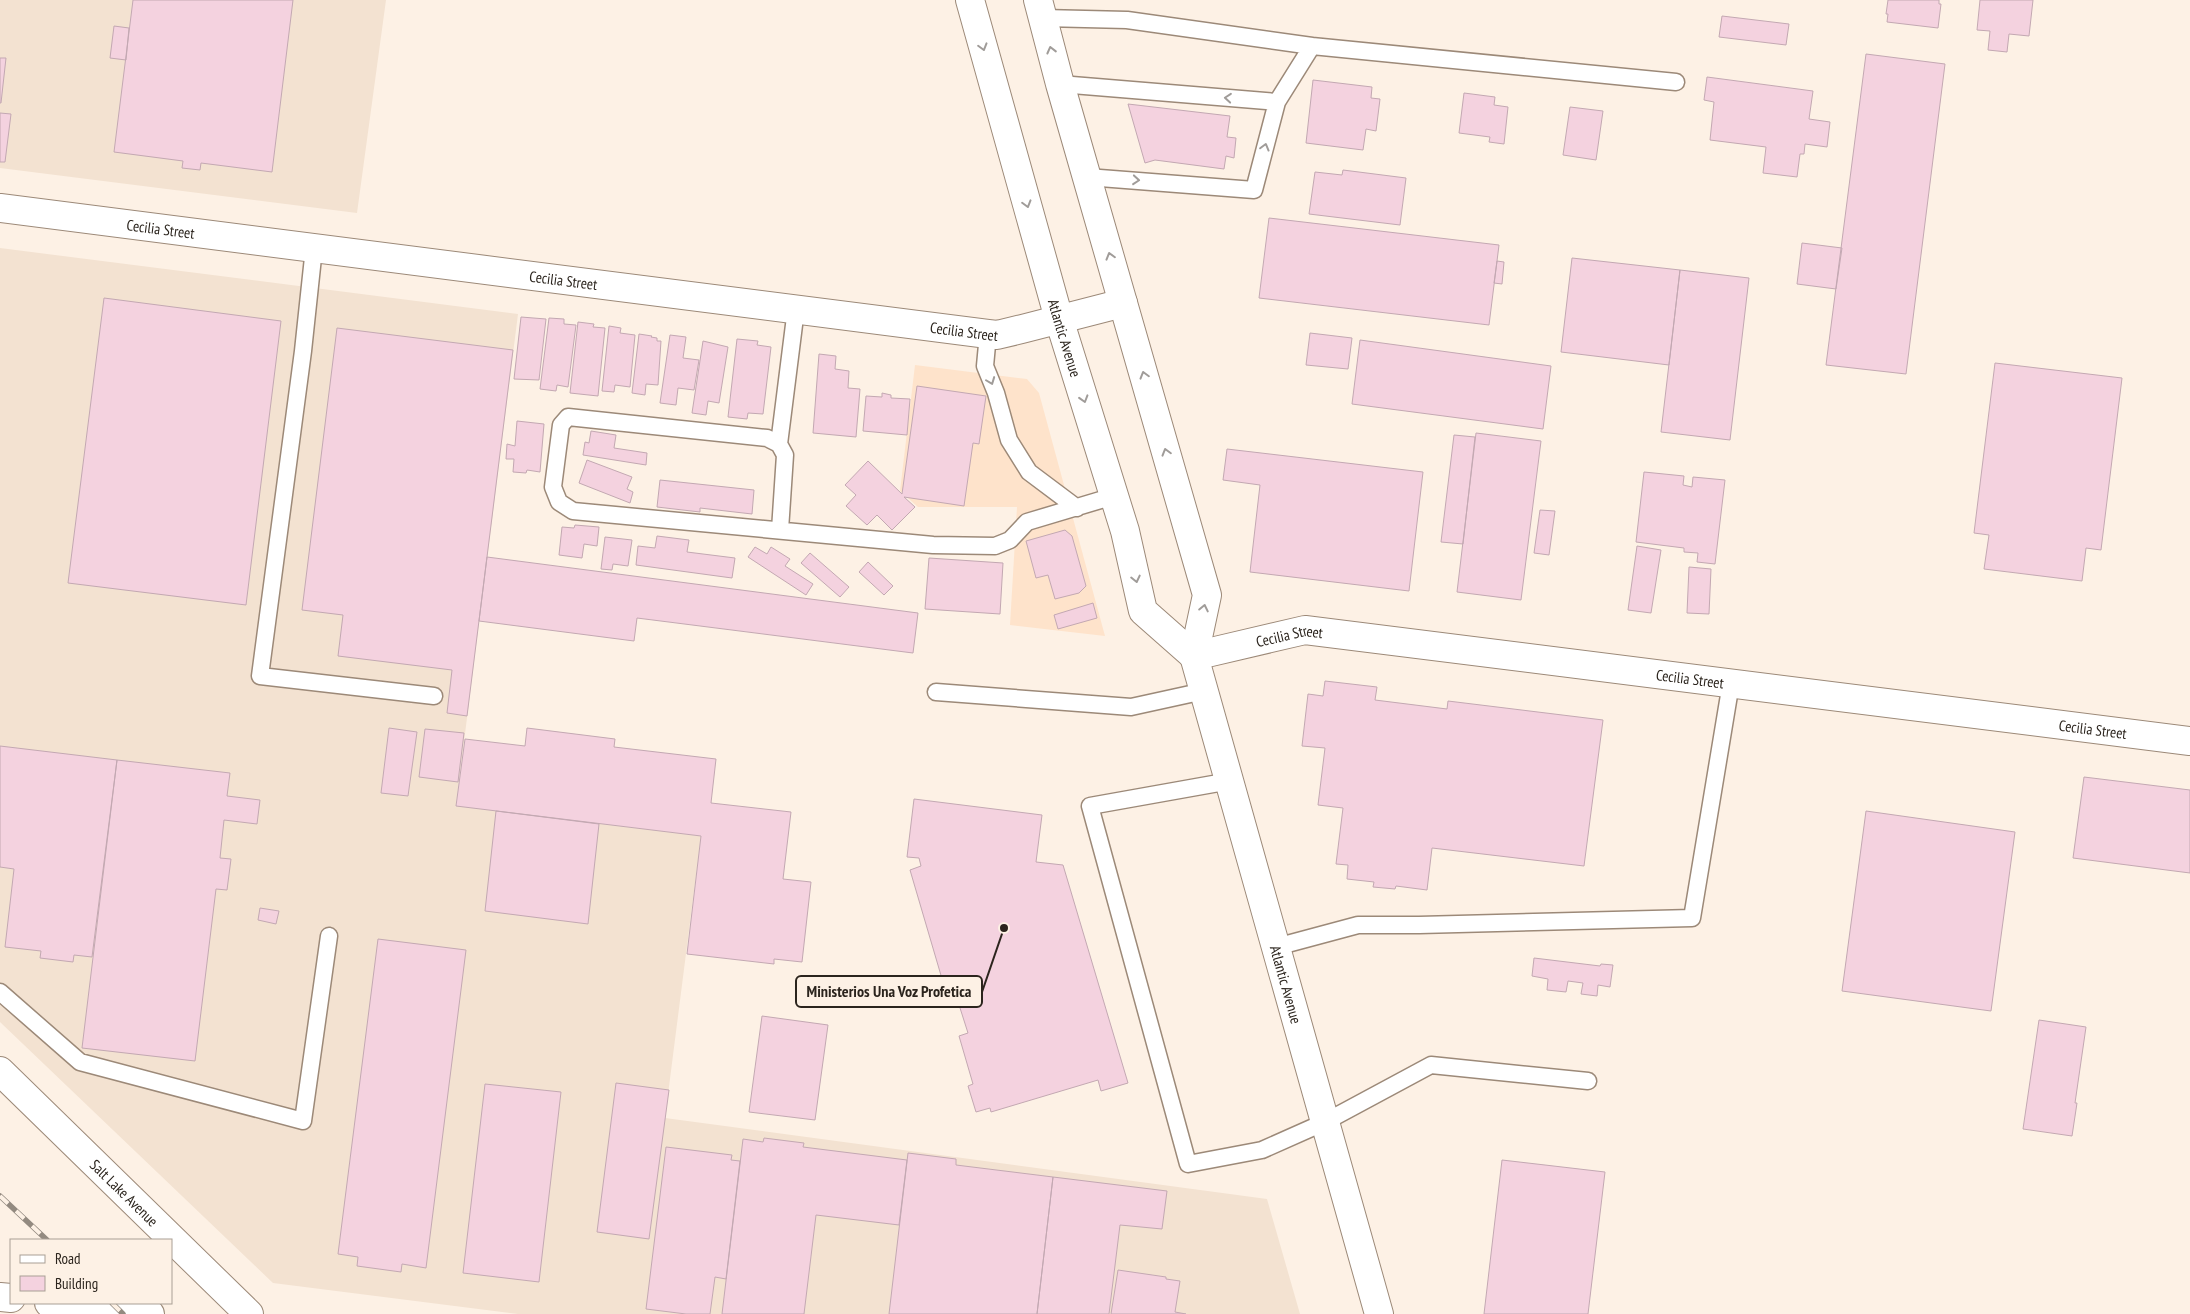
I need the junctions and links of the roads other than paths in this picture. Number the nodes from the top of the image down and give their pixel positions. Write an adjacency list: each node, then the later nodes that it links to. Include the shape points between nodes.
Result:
1 (970, 0): 12 (street, Atlantic Avenue, one-way to 12)
2 (1040, 9): 3 (lane); 5 (street, Atlantic Avenue, one-way to 2)
3 (1312, 46): 4 (lane); 6 (lane)
4 (1676, 82)
5 (1060, 84): 6 (lane, one-way to 5); 7 (street, Atlantic Avenue)
6 (1277, 102): 7 (lane, one-way to 6, via 1254,190)
7 (1087, 177): 10 (street, Atlantic Avenue, one-way to 7)
8 (0, 208): 9 (street, Cecilia Street)
9 (314, 248): 11 (street, Cecilia Street); 22 (lane, via 260,676)
10 (1123, 303): 12 (street, Cecilia Street); 18 (street, Atlantic Avenue, one-way to 10, via 1207,595)
11 (796, 309): 13 (street, Cecilia Street); 14 (lane)
12 (1059, 320): 13 (street, Cecilia Street); 15 (street, Atlantic Avenue, one-way to 15)
13 (988, 334): 16 (lane, one-way to 16, via 985,366 1009,440 1028,472)
14 (780, 444): 17 (lane, via 785,455); 17 (lane, via 767,438 568,417 561,425 552,486 559,502 573,511)
15 (1114, 496): 16 (lane); 18 (street, Atlantic Avenue, one-way to 18, via 1143,611)
16 (1077, 508): 17 (lane, via 1027,522 1010,540 995,546 933,545)
17 (780, 530)
18 (1194, 656): 19 (street, Cecilia Street, via 1305,630); 20 (street, Atlantic Avenue)
19 (1731, 683): 23 (street, Cecilia Street); 26 (lane, via 1692,918 1358,925)
20 (1204, 691): 21 (lane, via 1131,707); 24 (street, Atlantic Avenue)
21 (936, 692)
22 (434, 696)
23 (2190, 740)
24 (1230, 781): 26 (street, Atlantic Avenue); 30 (lane, via 1090,806 1188,1164 1256,1152)
25 (329, 936): 27 (lane, via 303,1121 80,1062)
26 (1276, 947): 30 (street, Atlantic Avenue)
27 (0, 992)
28 (0, 1071): 33 (street, Salt Lake Avenue)
29 (1588, 1082): 30 (lane, via 1431,1065)
30 (1325, 1122): 34 (street, Atlantic Avenue)
31 (58, 1304): 32 (street)
32 (150, 1314)
33 (249, 1314)
34 (1379, 1314)

